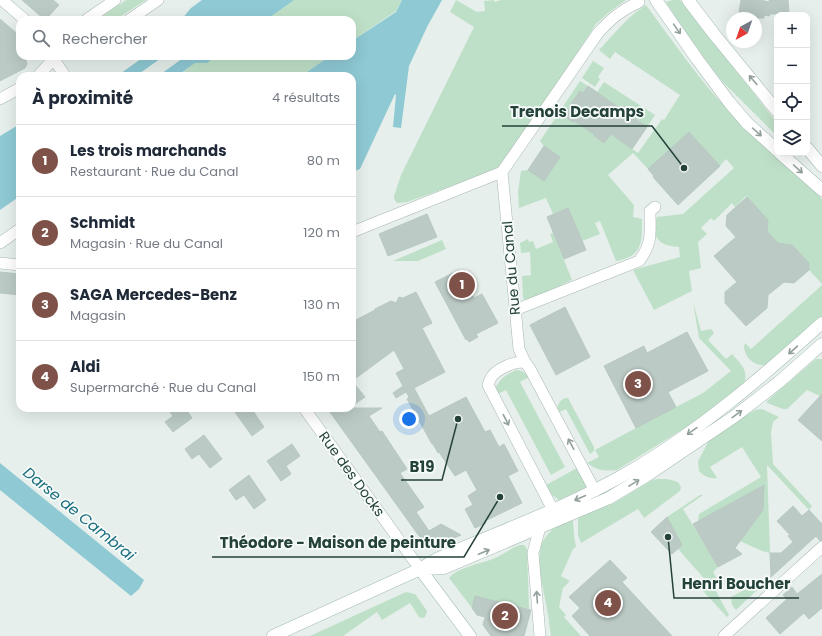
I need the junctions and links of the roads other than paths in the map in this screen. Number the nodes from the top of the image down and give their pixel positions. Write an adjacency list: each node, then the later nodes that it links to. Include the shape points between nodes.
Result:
1 (2, 0): 7 (street)
2 (115, 0): 8 (street)
3 (158, 0): 9 (street)
4 (656, 0): 17 (main road, one-way to 17, via 729,102 747,123)
5 (688, 0): 16 (main road, one-way to 5)
6 (639, 2): 21 (street, via 619,12 598,33)
7 (20, 16)
8 (92, 16)
9 (135, 16)
10 (53, 60): 12 (street)
11 (57, 60): 13 (street)
12 (42, 72)
13 (63, 72)
14 (16, 90): 15 (street)
15 (0, 99)
16 (774, 107)
17 (774, 147)
18 (810, 152): 20 (main road)
19 (783, 156): 22 (main road, one-way to 22)
20 (822, 166)
21 (502, 172): 24 (street); 29 (street, Rue du Canal)
22 (822, 190)
23 (654, 207): 29 (street, via 650,211 650,241 639,261)
24 (356, 230)
25 (16, 232): 26 (street)
26 (0, 243)
27 (0, 263): 28 (street)
28 (16, 265)
29 (515, 310): 32 (street, Rue du Canal, via 519,349)
30 (822, 323): 34 (main road, one-way to 34, via 771,369 702,424)
31 (822, 344): 36 (main road, one-way to 31, via 609,498 649,474 754,402)
32 (525, 362): 34 (street, Rue du Canal, one-way to 32); 35 (street, one-way to 35, via 511,364 498,372 488,385)
33 (307, 412): 38 (street, Rue des Docks)
34 (595, 491): 35 (main road, one-way to 35)
35 (553, 510): 38 (main road, via 438,558)
36 (540, 527): 38 (main road, one-way to 36, via 444,568); 41 (street, one-way to 36, via 534,553)
37 (822, 547): 42 (street)
38 (420, 569): 39 (main road); 40 (main road, Rue des Docks)
39 (273, 636)
40 (470, 636)
41 (540, 636)
42 (724, 636)

